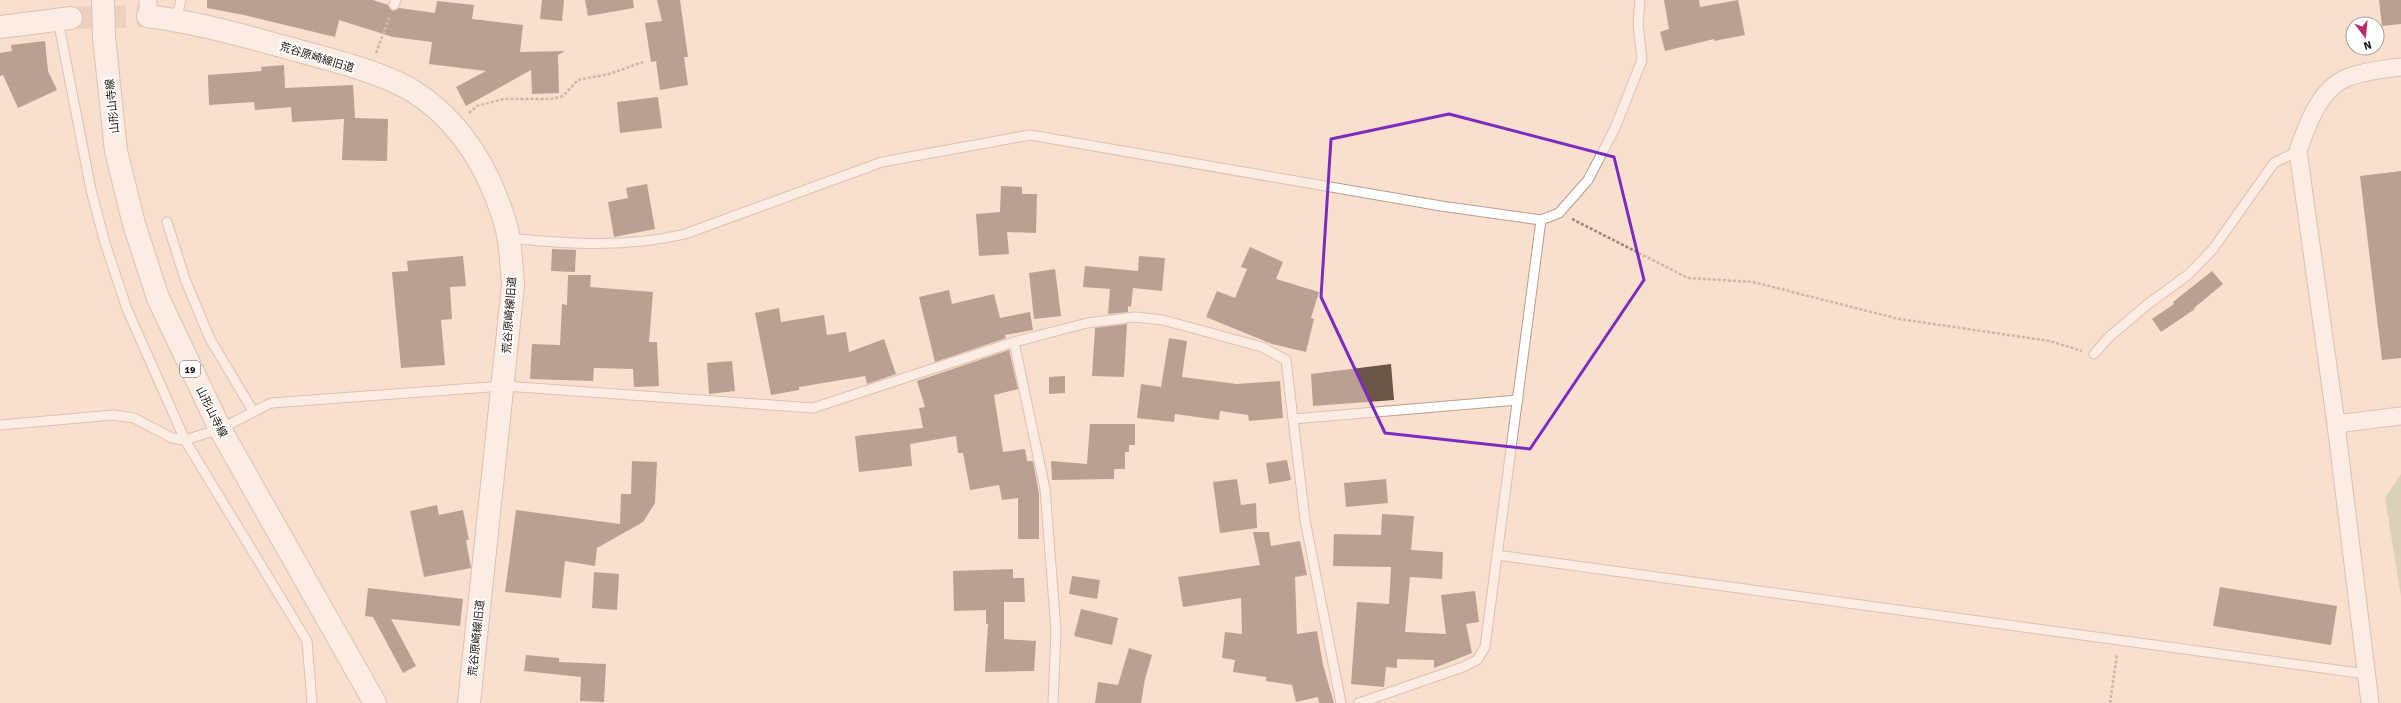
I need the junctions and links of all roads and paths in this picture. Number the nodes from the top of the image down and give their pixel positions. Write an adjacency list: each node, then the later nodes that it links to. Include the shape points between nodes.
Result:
1 (103, 0): 26 (street, 山形山寺線 / 19, via 104,37 116,151 134,224 158,298)
2 (1640, 0): 13 (lane, via 1638,24 1642,60 1615,128 1588,180)
3 (395, 3): 10 (path)
4 (148, 8): 5 (street, 荒谷原崎線旧道)
5 (178, 10): 10 (street, 荒谷原崎線旧道, via 256,39 329,59)
6 (64, 19): 7 (street); 27 (lane, via 91,190 105,243 127,309)
7 (0, 27)
8 (643, 62): 11 (path, via 609,74 578,80 563,96 551,99 504,99 477,106)
9 (2401, 67): 12 (street, via 2348,77 2329,90 2308,122)
10 (368, 73): 11 (street, 荒谷原崎線旧道, via 412,91 434,106)
11 (453, 125): 16 (street, 荒谷原崎線旧道, via 480,160 501,210)
12 (2298, 151): 18 (lane, via 2274,163 2213,249 2189,274 2148,304); 24 (street)
13 (1559, 213): 14 (lane); 18 (path, via 1688,278 1753,282 1899,319 2050,341)
14 (1541, 220): 16 (lane, via 1426,203 1030,135 882,162 685,234 656,241 581,245); 20 (lane)
15 (167, 222): 21 (lane, via 185,279 210,339)
16 (509, 238): 19 (street, 荒谷原崎線旧道, via 513,285)
17 (1014, 342): 19 (lane, via 813,408); 23 (lane, via 1087,323 1135,317 1163,320 1262,347 1286,360); 34 (lane, via 1046,489 1056,630)
18 (2094, 354)
19 (503, 386): 21 (lane, via 271,403); 33 (street, 荒谷原崎線旧道)
20 (1518, 400): 23 (lane); 28 (lane)
21 (253, 411): 26 (lane)
22 (2401, 416): 24 (street)
23 (1294, 419): 35 (lane, via 1305,520)
24 (2336, 424): 30 (street)
25 (0, 425): 27 (lane, via 113,415 134,418 172,438)
26 (220, 429): 27 (lane); 32 (street, 山形山寺線 / 19)
27 (184, 440): 31 (lane, via 306,641)
28 (1497, 555): 29 (lane); 36 (lane, via 1485,647 1477,660)
29 (2119, 640): 30 (lane); 37 (path)
30 (2366, 674): 38 (street)
31 (312, 703)
32 (375, 703)
33 (469, 703)
34 (1053, 703)
35 (1341, 703)
36 (1359, 703)
37 (2110, 703)
38 (2370, 703)

